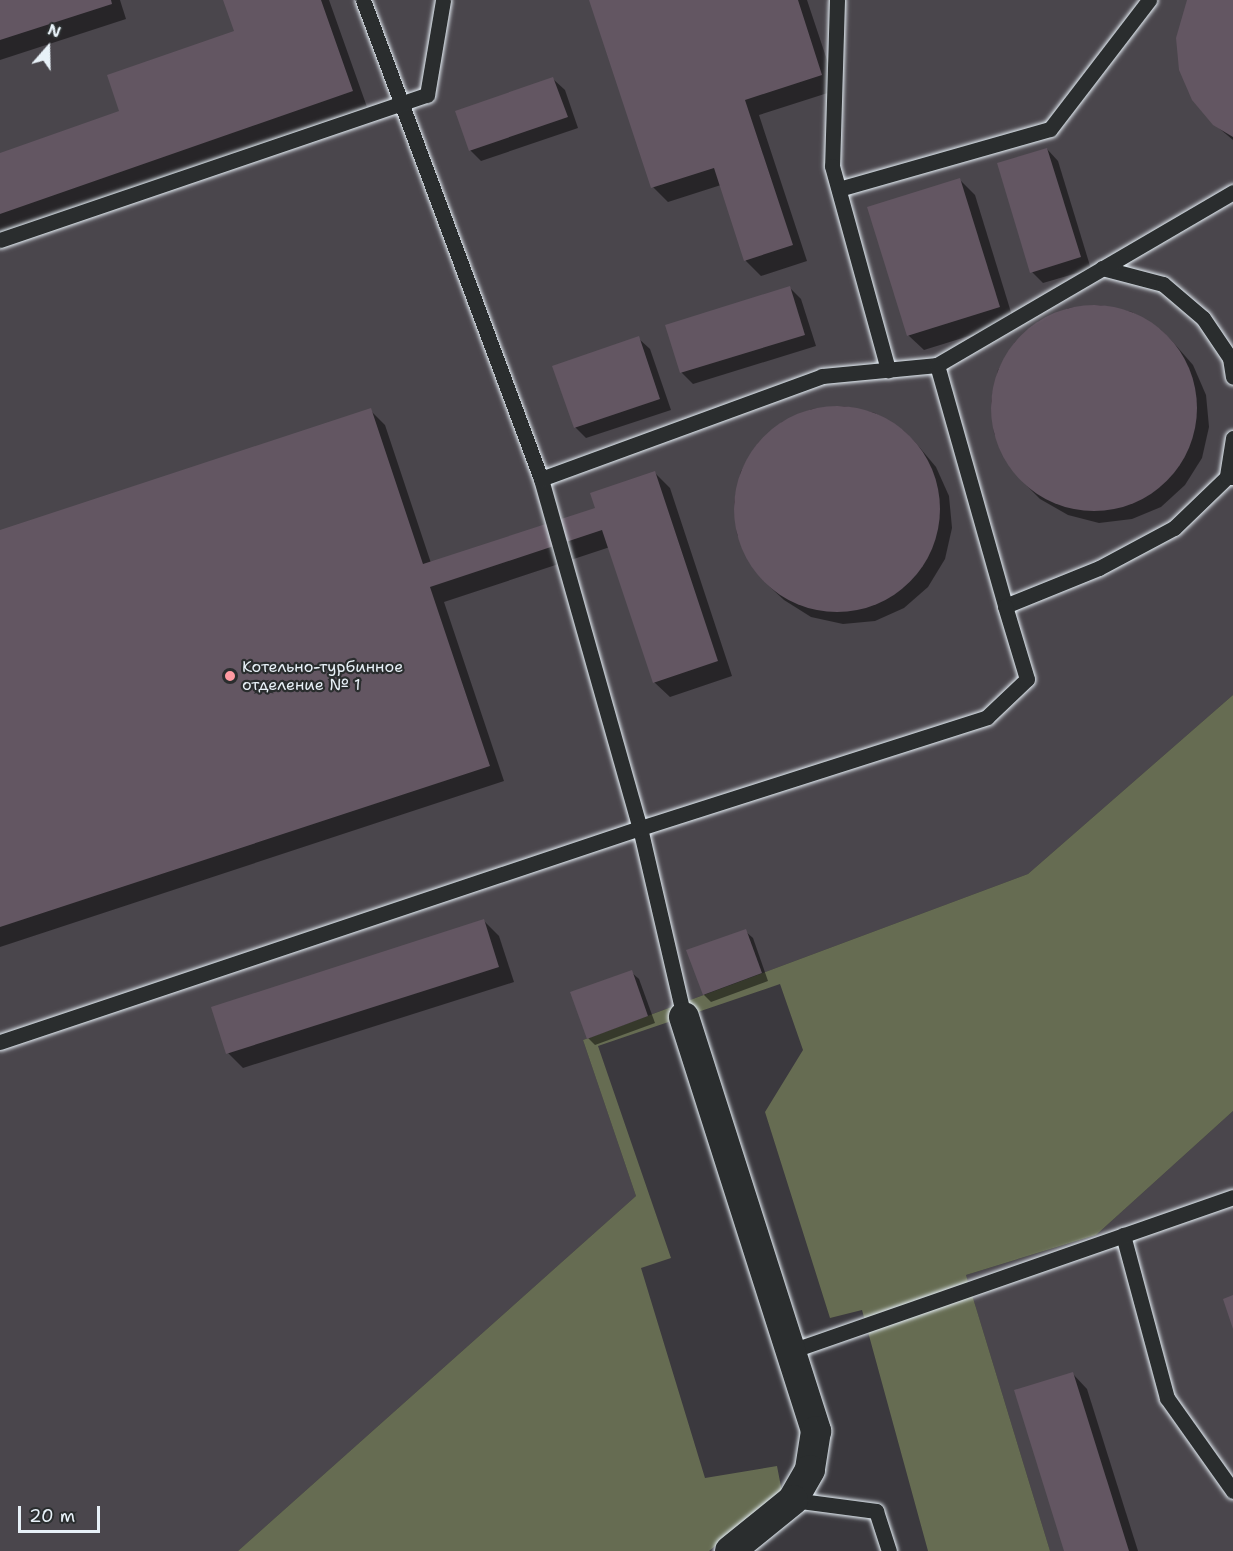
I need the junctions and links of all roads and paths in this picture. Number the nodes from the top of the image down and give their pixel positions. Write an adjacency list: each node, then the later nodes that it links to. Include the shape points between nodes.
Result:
1 (363, 0): 5 (lane)
2 (443, 0): 5 (lane, via 427,94)
3 (837, 0): 6 (lane, via 832,166)
4 (1149, 0): 6 (lane, via 1050,129)
5 (400, 104): 8 (lane); 15 (lane)
6 (838, 189): 11 (lane)
7 (1233, 192): 9 (lane)
8 (0, 240)
9 (1102, 268): 10 (lane); 12 (lane, via 1163,284 1203,318 1230,358)
10 (937, 365): 11 (lane); 16 (lane)
11 (888, 370): 15 (lane, via 822,376)
12 (1233, 377)
13 (1233, 438): 14 (lane)
14 (1230, 477): 16 (lane, via 1174,528 1099,568)
15 (541, 479): 17 (lane)
16 (1005, 606): 17 (lane, via 1027,679 987,717)
17 (640, 828): 18 (lane); 19 (lane)
18 (684, 1017): 22 (street)
19 (0, 1042)
20 (1233, 1197): 21 (lane)
21 (1123, 1235): 22 (lane); 23 (lane, via 1167,1398)
22 (791, 1351): 24 (street, via 816,1431 810,1470)
23 (1233, 1491)
24 (793, 1500): 25 (street); 26 (lane, via 876,1511)
25 (730, 1551)
26 (889, 1551)

